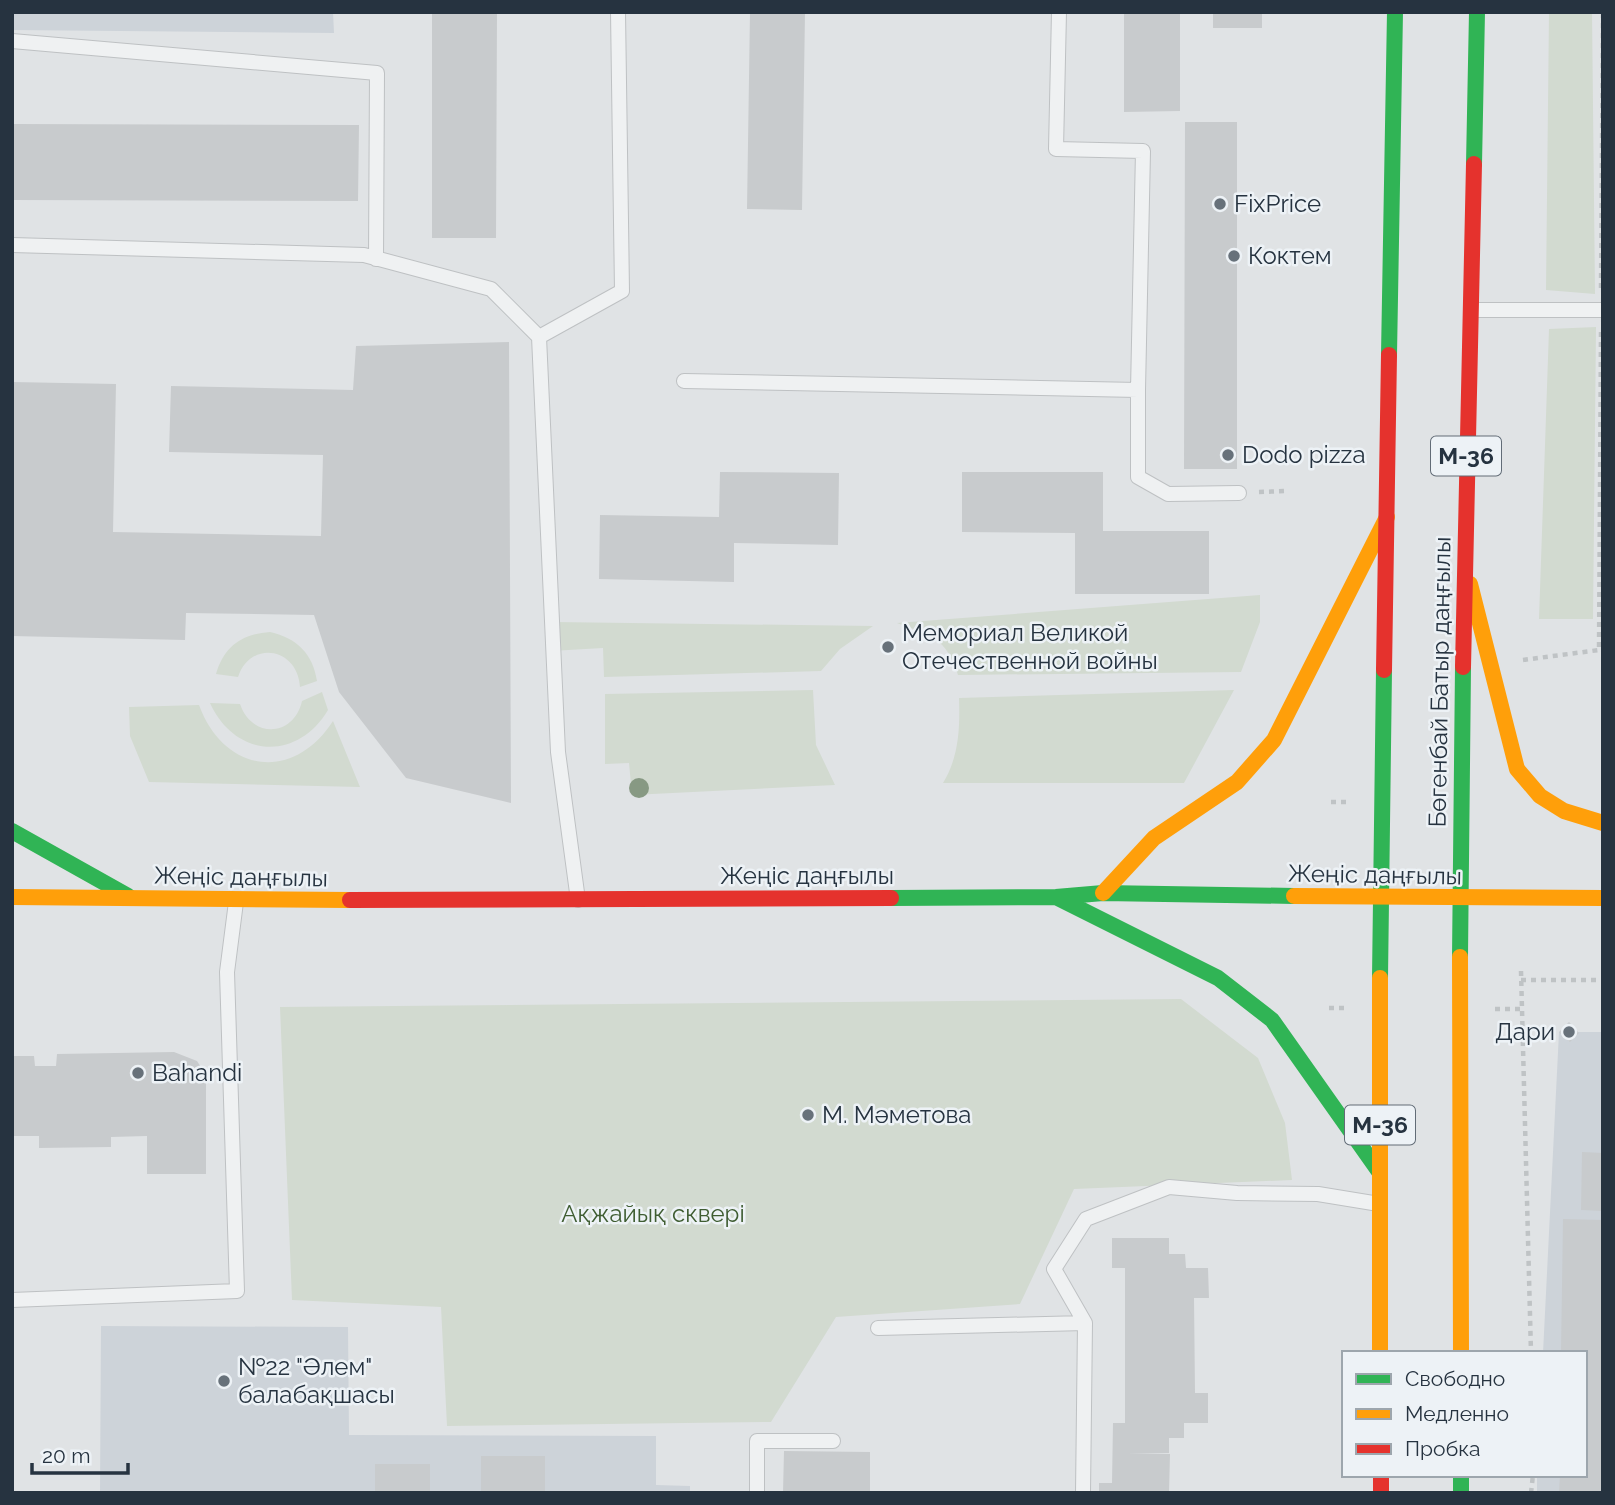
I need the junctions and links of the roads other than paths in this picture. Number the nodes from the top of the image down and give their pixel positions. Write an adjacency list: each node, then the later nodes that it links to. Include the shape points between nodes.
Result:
1 (618, 12): 10 (lane, via 622,291)
2 (1059, 12): 12 (lane, via 1056,149 1143,151)
3 (1395, 12): 14 (main road, M-36)
4 (1477, 12): 8 (main road, Бөгенбай Батыр даңғылы / M-36)
5 (12, 41): 7 (lane, via 377,73)
6 (12, 245): 7 (lane, via 364,255)
7 (376, 259): 10 (lane, via 491,289)
8 (1469, 310): 9 (lane); 15 (main road, Бөгенбай Батыр даңғылы / M-36)
9 (1603, 310)
10 (539, 337): 25 (lane, via 558,752)
11 (684, 381): 12 (lane)
12 (1138, 390): 13 (lane, via 1138,477 1168,494)
13 (1239, 493)
14 (1387, 517): 18 (main road, via 1275,740 1237,782 1154,838); 21 (main road, M-36)
15 (1464, 560): 16 (main road, via 1517,769 1540,796 1564,811); 24 (main road, Бөгенбай Батыр даңғылы / M-36)
16 (1603, 823)
17 (12, 831): 23 (main road)
18 (1103, 893): 20 (main road, Жеңіс даңғылы); 21 (main road, Жеңіс даңғылы)
19 (12, 897): 23 (main road, Жеңіс даңғылы)
20 (1056, 897): 25 (main road, Жеңіс даңғылы); 27 (main road, via 1218,978 1272,1020)
21 (1380, 898): 24 (main road, Жеңіс даңғылы); 27 (main road, M-36)
22 (1603, 898): 24 (main road, Жеңіс даңғылы)
23 (132, 899): 26 (main road, Жеңіс даңғылы)
24 (1460, 899): 33 (main road, Бөгенбай Батыр даңғылы / M-36)
25 (578, 901): 26 (main road, Жеңіс даңғылы)
26 (236, 902): 29 (lane, via 227,972 237,1291)
27 (1380, 1173): 28 (main road, M-36)
28 (1380, 1204): 30 (lane, via 1318,1194 1237,1194 1169,1187 1086,1219 1054,1269); 32 (main road, M-36)
29 (12, 1300)
30 (1085, 1324): 31 (lane); 36 (lane)
31 (878, 1328)
32 (1380, 1351)
33 (1461, 1351)
34 (833, 1441): 35 (lane, via 757,1441)
35 (757, 1493)
36 (1083, 1493)

